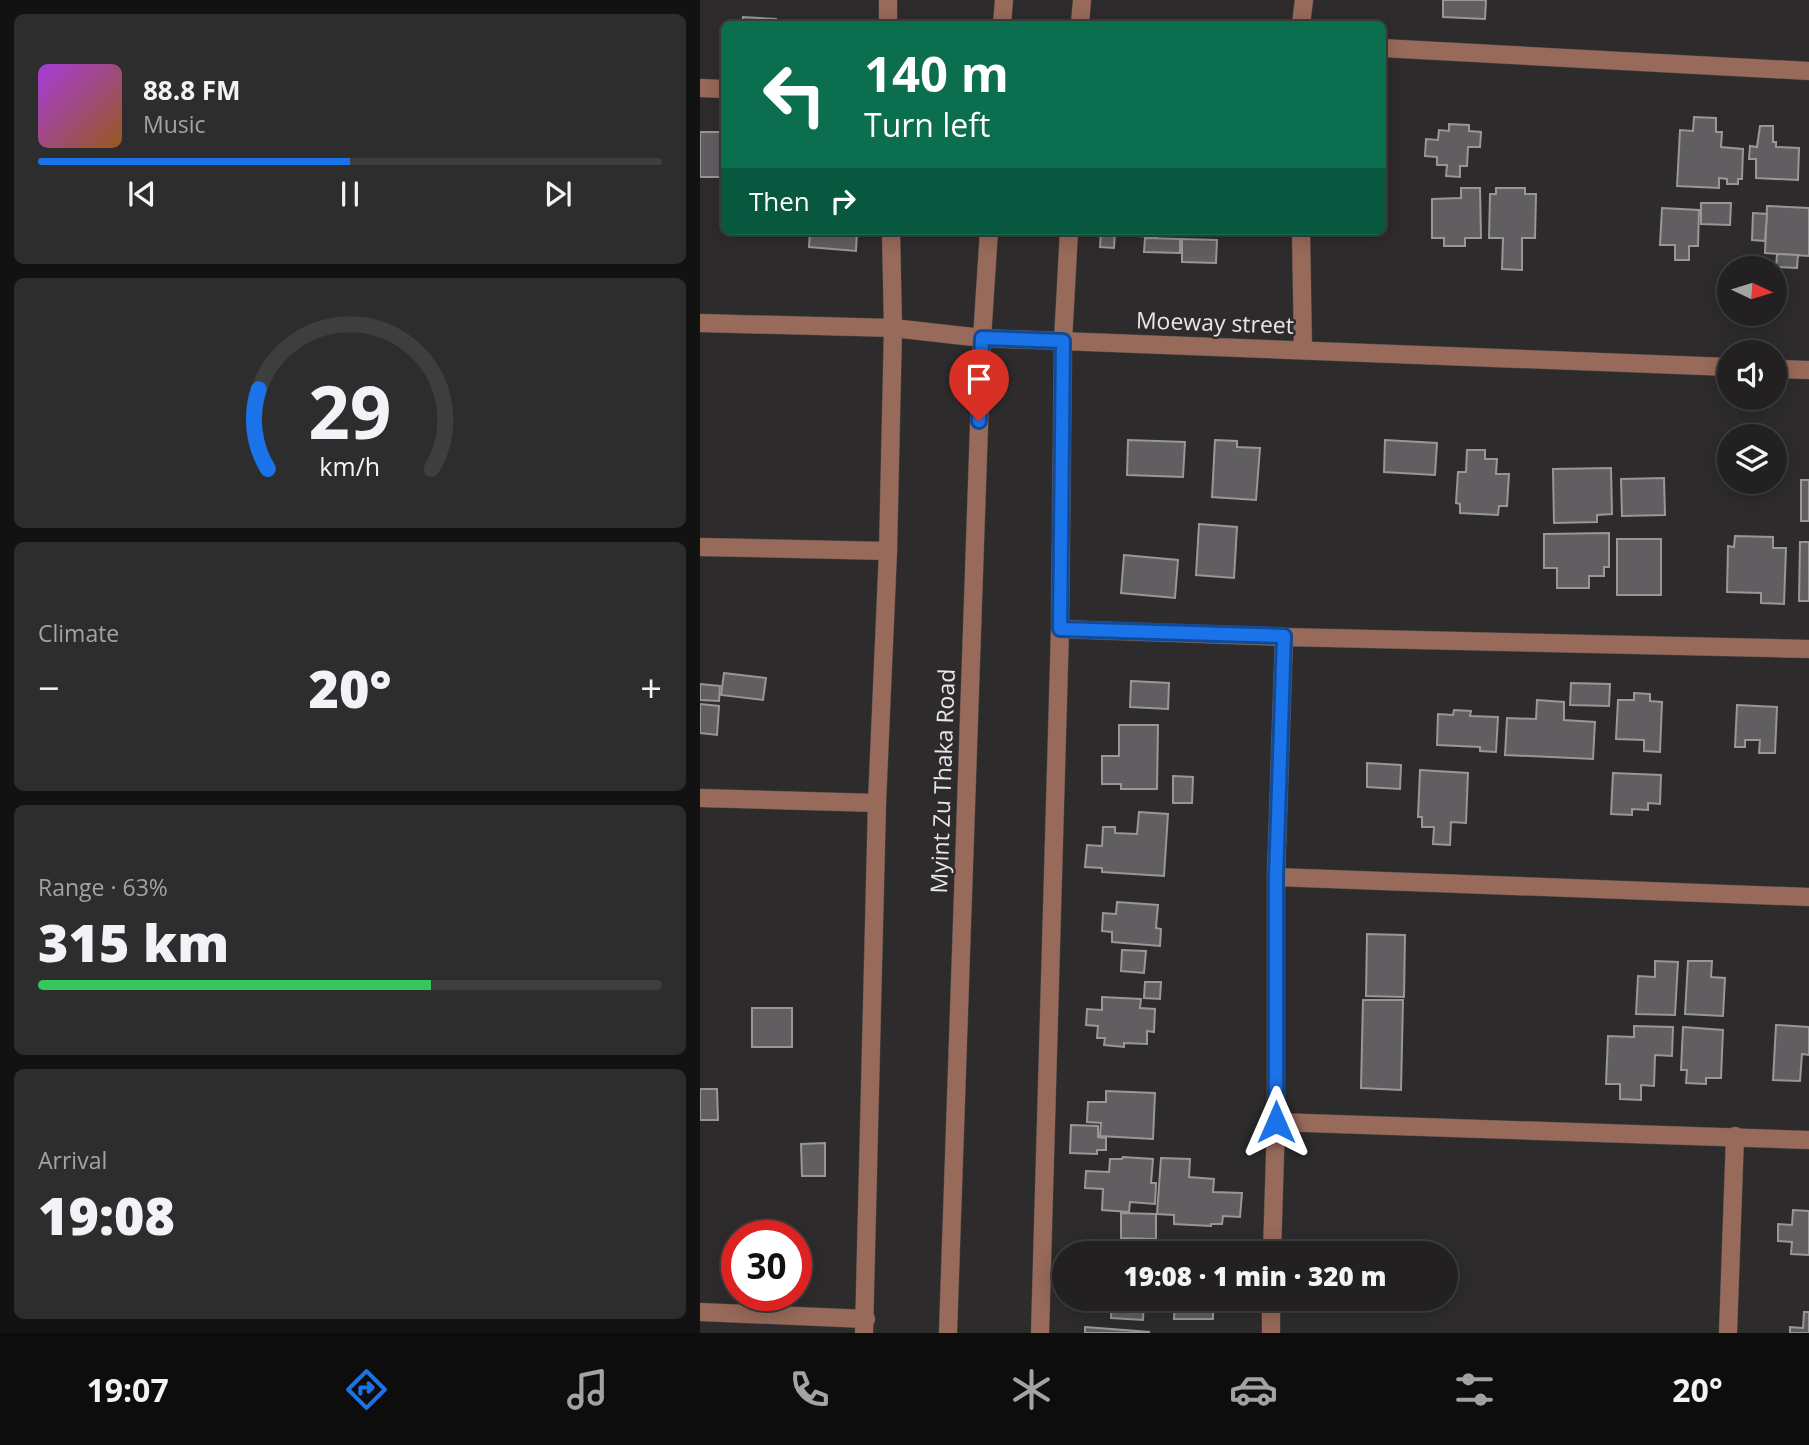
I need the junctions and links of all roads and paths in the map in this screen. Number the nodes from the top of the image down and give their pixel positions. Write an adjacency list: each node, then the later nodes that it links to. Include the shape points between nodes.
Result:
1 (888, 0): 5 (street)
2 (1004, 0): 6 (street)
3 (1082, 0): 7 (street)
4 (1304, 0): 8 (street)
5 (888, 21)
6 (1002, 21)
7 (1080, 21)
8 (1301, 21)
9 (1386, 48): 10 (street)
10 (1809, 71)
11 (700, 88): 12 (street)
12 (721, 89)
13 (891, 235): 18 (street)
14 (989, 235): 19 (street, Myint Zu Thaka Road)
15 (1069, 235): 20 (street)
16 (1301, 235): 21 (street)
17 (700, 323): 18 (street, Moeway street)
18 (893, 328): 19 (street, Moeway street); 26 (street)
19 (982, 338): 20 (street, Moeway street); 41 (street, Myint Zu Thaka Road)
20 (1063, 341): 21 (street, Moeway street); 27 (street)
21 (1303, 350): 22 (street, Moeway street)
22 (1717, 367)
23 (1787, 369): 24 (street)
24 (1809, 370)
25 (700, 547): 26 (street)
26 (888, 551): 31 (street)
27 (1060, 629): 28 (street); 42 (street)
28 (1284, 636): 29 (street); 32 (street)
29 (1809, 649)
30 (700, 798): 31 (street)
31 (877, 803): 40 (street)
32 (1276, 877): 33 (street); 34 (street)
33 (1809, 897)
34 (1276, 1122): 35 (street); 37 (street)
35 (1735, 1136): 36 (street); 44 (street)
36 (1809, 1140)
37 (1272, 1241)
38 (1271, 1311): 43 (street)
39 (700, 1312): 40 (street)
40 (865, 1326)
41 (948, 1333)
42 (1040, 1333)
43 (1270, 1333)
44 (1728, 1333)

